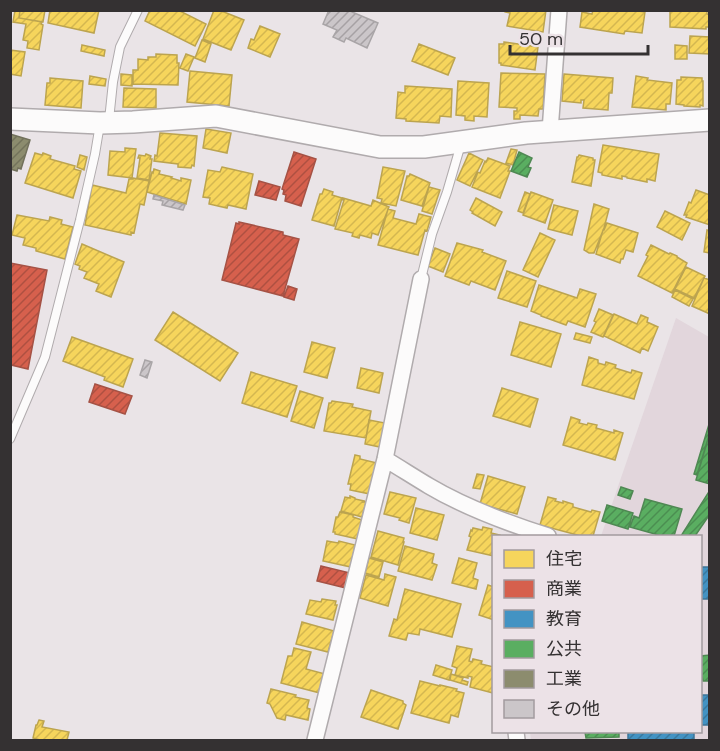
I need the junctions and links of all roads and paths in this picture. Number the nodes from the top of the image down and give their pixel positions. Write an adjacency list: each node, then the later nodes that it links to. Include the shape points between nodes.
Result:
1 (138, 10): 5 (lane, via 120,46)
2 (559, 10): 6 (street)
3 (10, 119): 5 (street)
4 (710, 120): 6 (street)
5 (105, 122): 7 (street, via 216,116 381,147); 9 (lane, via 45,357)
6 (550, 131): 7 (street)
7 (461, 142): 8 (lane)
8 (421, 279): 10 (street)
9 (10, 439)
10 (385, 459): 11 (street, via 467,506); 12 (street)
11 (542, 535)
12 (315, 741)

